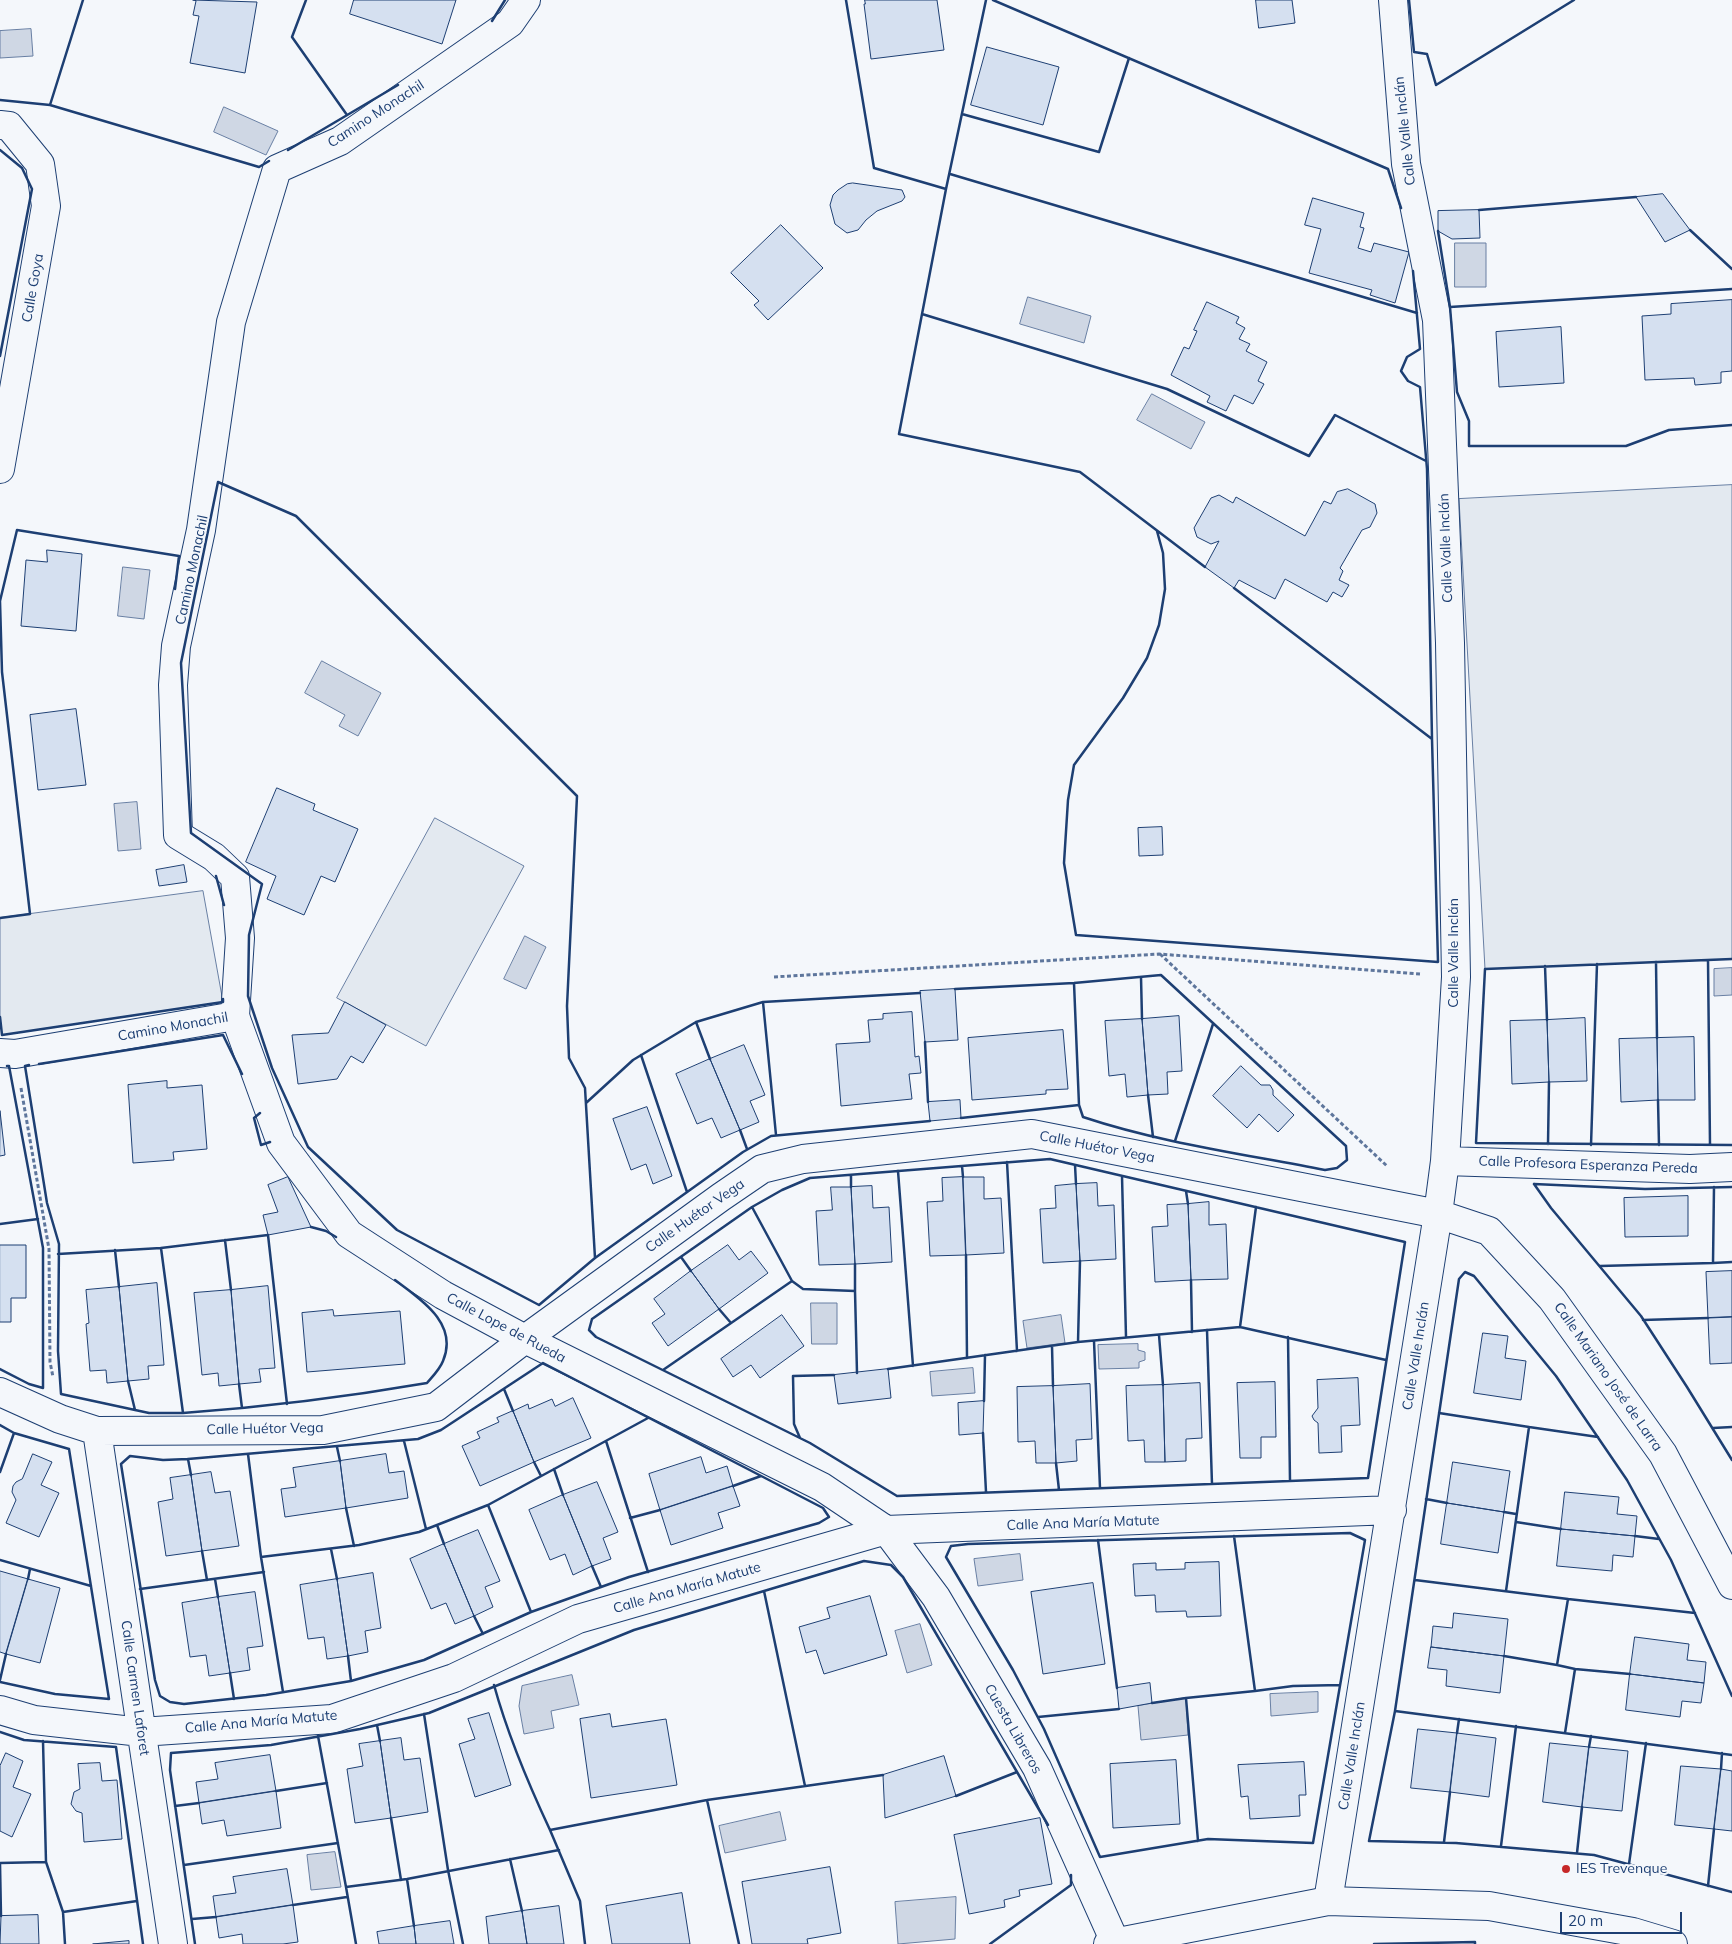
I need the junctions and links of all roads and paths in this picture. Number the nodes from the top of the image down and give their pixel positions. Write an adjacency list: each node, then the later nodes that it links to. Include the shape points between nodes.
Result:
1 (526, 0): 8 (street, Camino Monachil, via 510,23 340,141 277,170 234,312 202,530 176,646 173,685 178,835 214,857 235,877 240,938)
2 (1393, 0): 7 (street, Calle Valle Inclán, via 1406,164 1436,320 1450,643)
3 (0, 125): 4 (street, Calle Goya, via 9,126 40,164 46,206)
4 (0, 469)
5 (1159, 954): 6 (path); 7 (path); 11 (path)
6 (774, 977)
7 (1456, 977): 10 (street, Calle Valle Inclán)
8 (235, 1016): 9 (street, Camino Monachil); 14 (street, Calle Lope de Rueda, via 281,1142 349,1234 443,1295)
9 (8, 1053): 16 (path, via 49,1249 50,1362)
10 (1445, 1161): 12 (street, Calle Profesora Esperanza Pereda, via 1690,1169); 13 (street, Calle Valle Inclán)
11 (1388, 1167)
12 (1732, 1167)
13 (1438, 1214): 14 (street, Calle Huétor Vega, via 1032,1134 803,1158 762,1169); 18 (street, Calle Valle Inclán); 20 (street, Calle Mariano José de Larra, via 1489,1231 1552,1299 1663,1454)
14 (525, 1339): 17 (street, Calle Huétor Vega, via 436,1407 323,1430); 19 (street, Calle Lope de Rueda, via 822,1488)
15 (0, 1392): 16 (street, Calle Huétor Vega)
16 (60, 1419): 17 (street, Calle Huétor Vega)
17 (97, 1431): 22 (street, Calle Carmen Laforet)
18 (1392, 1510): 19 (street, Calle Ana María Matute); 23 (street, Calle Valle Inclán)
19 (886, 1530): 22 (street, Calle Ana María Matute, via 578,1619 454,1678 332,1719); 24 (street, Cuesta Libreros, via 936,1597 1037,1768)
20 (1732, 1585)
21 (0, 1710): 22 (street, Calle Ana María Matute, via 34,1720)
22 (141, 1732): 25 (street, Calle Carmen Laforet)
23 (1328, 1900): 24 (street); 26 (street, via 1489,1906 1633,1932)
24 (1111, 1943)
25 (173, 1944)
26 (1673, 1944)

